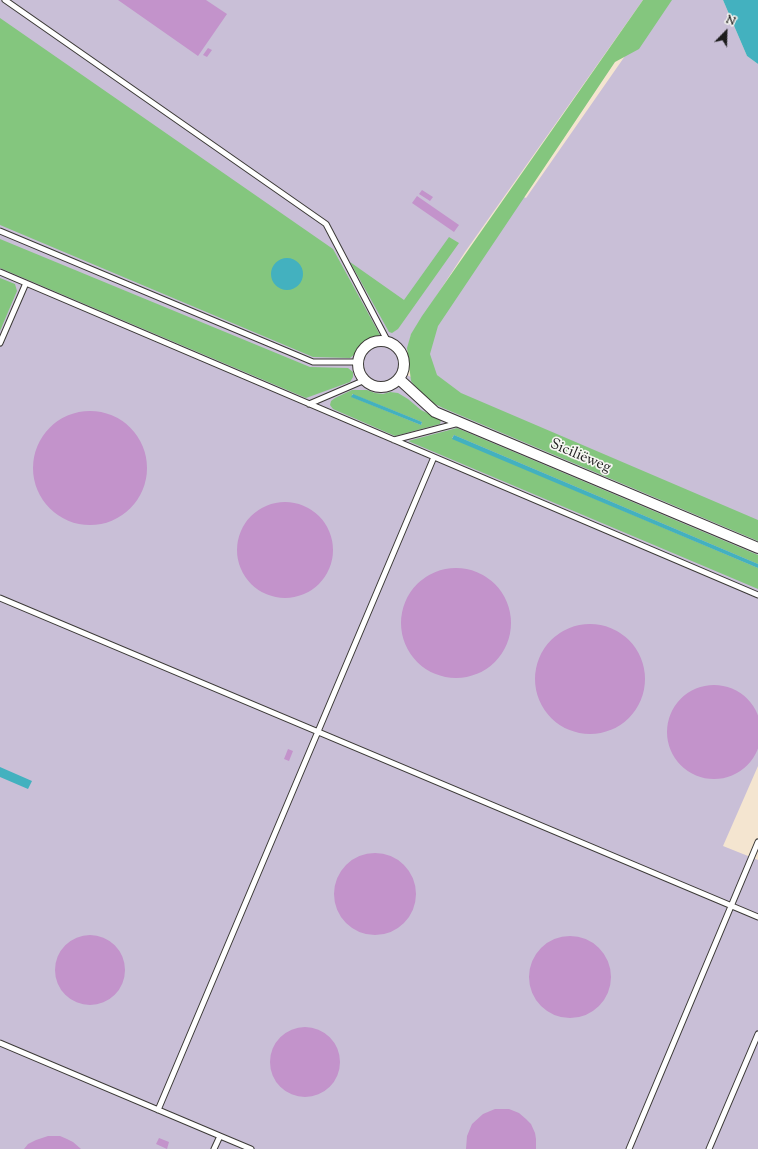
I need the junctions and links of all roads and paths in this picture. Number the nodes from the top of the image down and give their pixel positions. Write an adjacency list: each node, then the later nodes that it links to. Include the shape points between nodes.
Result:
1 (5, 0): 5 (lane, via 326,224)
2 (0, 231): 7 (lane, via 313,362)
3 (0, 272): 4 (lane)
4 (26, 283): 6 (lane); 10 (lane)
5 (388, 342): 7 (street, via 374,342 368,345); 8 (street, via 400,351 404,358 405,365)
6 (0, 344)
7 (358, 362): 9 (street, via 358,369)
8 (399, 379): 9 (street, via 395,384 382,388); 11 (street, Siciliëweg, via 435,412)
9 (364, 380): 10 (lane)
10 (309, 404): 12 (lane)
11 (461, 423): 12 (lane); 14 (street, Siciliëweg)
12 (394, 440): 13 (lane)
13 (434, 457): 15 (lane); 17 (lane)
14 (758, 548)
15 (758, 595)
16 (0, 598): 17 (lane)
17 (318, 732): 19 (lane); 23 (lane)
18 (758, 842): 19 (lane)
19 (731, 906): 20 (lane); 27 (lane)
20 (758, 917)
21 (758, 1034): 28 (lane)
22 (0, 1043): 23 (lane)
23 (158, 1110): 24 (lane)
24 (220, 1136): 25 (lane); 26 (lane)
25 (214, 1149)
26 (251, 1149)
27 (629, 1149)
28 (709, 1149)

